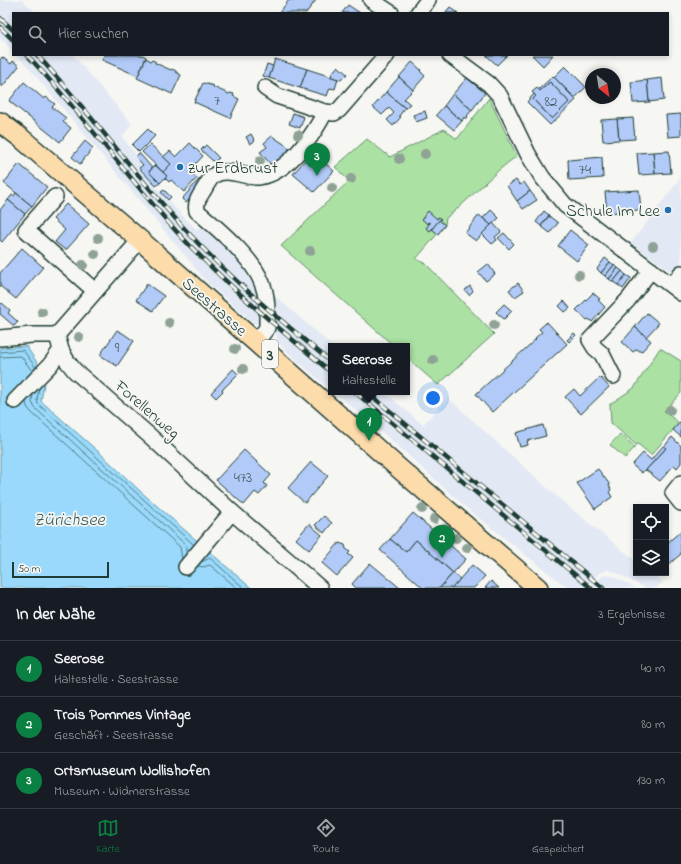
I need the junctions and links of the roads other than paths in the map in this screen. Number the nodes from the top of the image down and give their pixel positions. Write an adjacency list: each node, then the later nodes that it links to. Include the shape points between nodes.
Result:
1 (371, 0): 3 (street)
2 (428, 0): 4 (street)
3 (389, 12)
4 (419, 12)
5 (386, 56): 8 (street, via 339,110 334,113)
6 (451, 56): 12 (street, via 489,84 500,96 528,154 564,205)
7 (265, 88): 8 (street, via 276,96)
8 (325, 112): 18 (street, via 300,150 286,164 272,173 258,177 230,172 218,173 209,181 197,203 196,211 249,261 262,282 266,298 267,328)
9 (0, 122): 11 (main road, Seestrasse / 3)
10 (55, 196): 15 (street, via 26,230)
11 (140, 240): 15 (street); 18 (main road, Seestrasse / 3)
12 (651, 270): 14 (street); 19 (street, via 628,300 590,340 602,354)
13 (681, 273): 14 (street)
14 (676, 289)
15 (95, 291): 17 (street)
16 (0, 338): 17 (street, via 32,335)
17 (59, 342): 20 (street, via 50,365); 21 (street, Forellenweg, via 67,361 75,371)
18 (256, 342): 24 (main road, Seestrasse / 3)
19 (613, 376)
20 (15, 401)
21 (232, 512): 22 (street); 23 (street, Forellenweg)
22 (186, 567)
23 (320, 588)
24 (538, 588)

